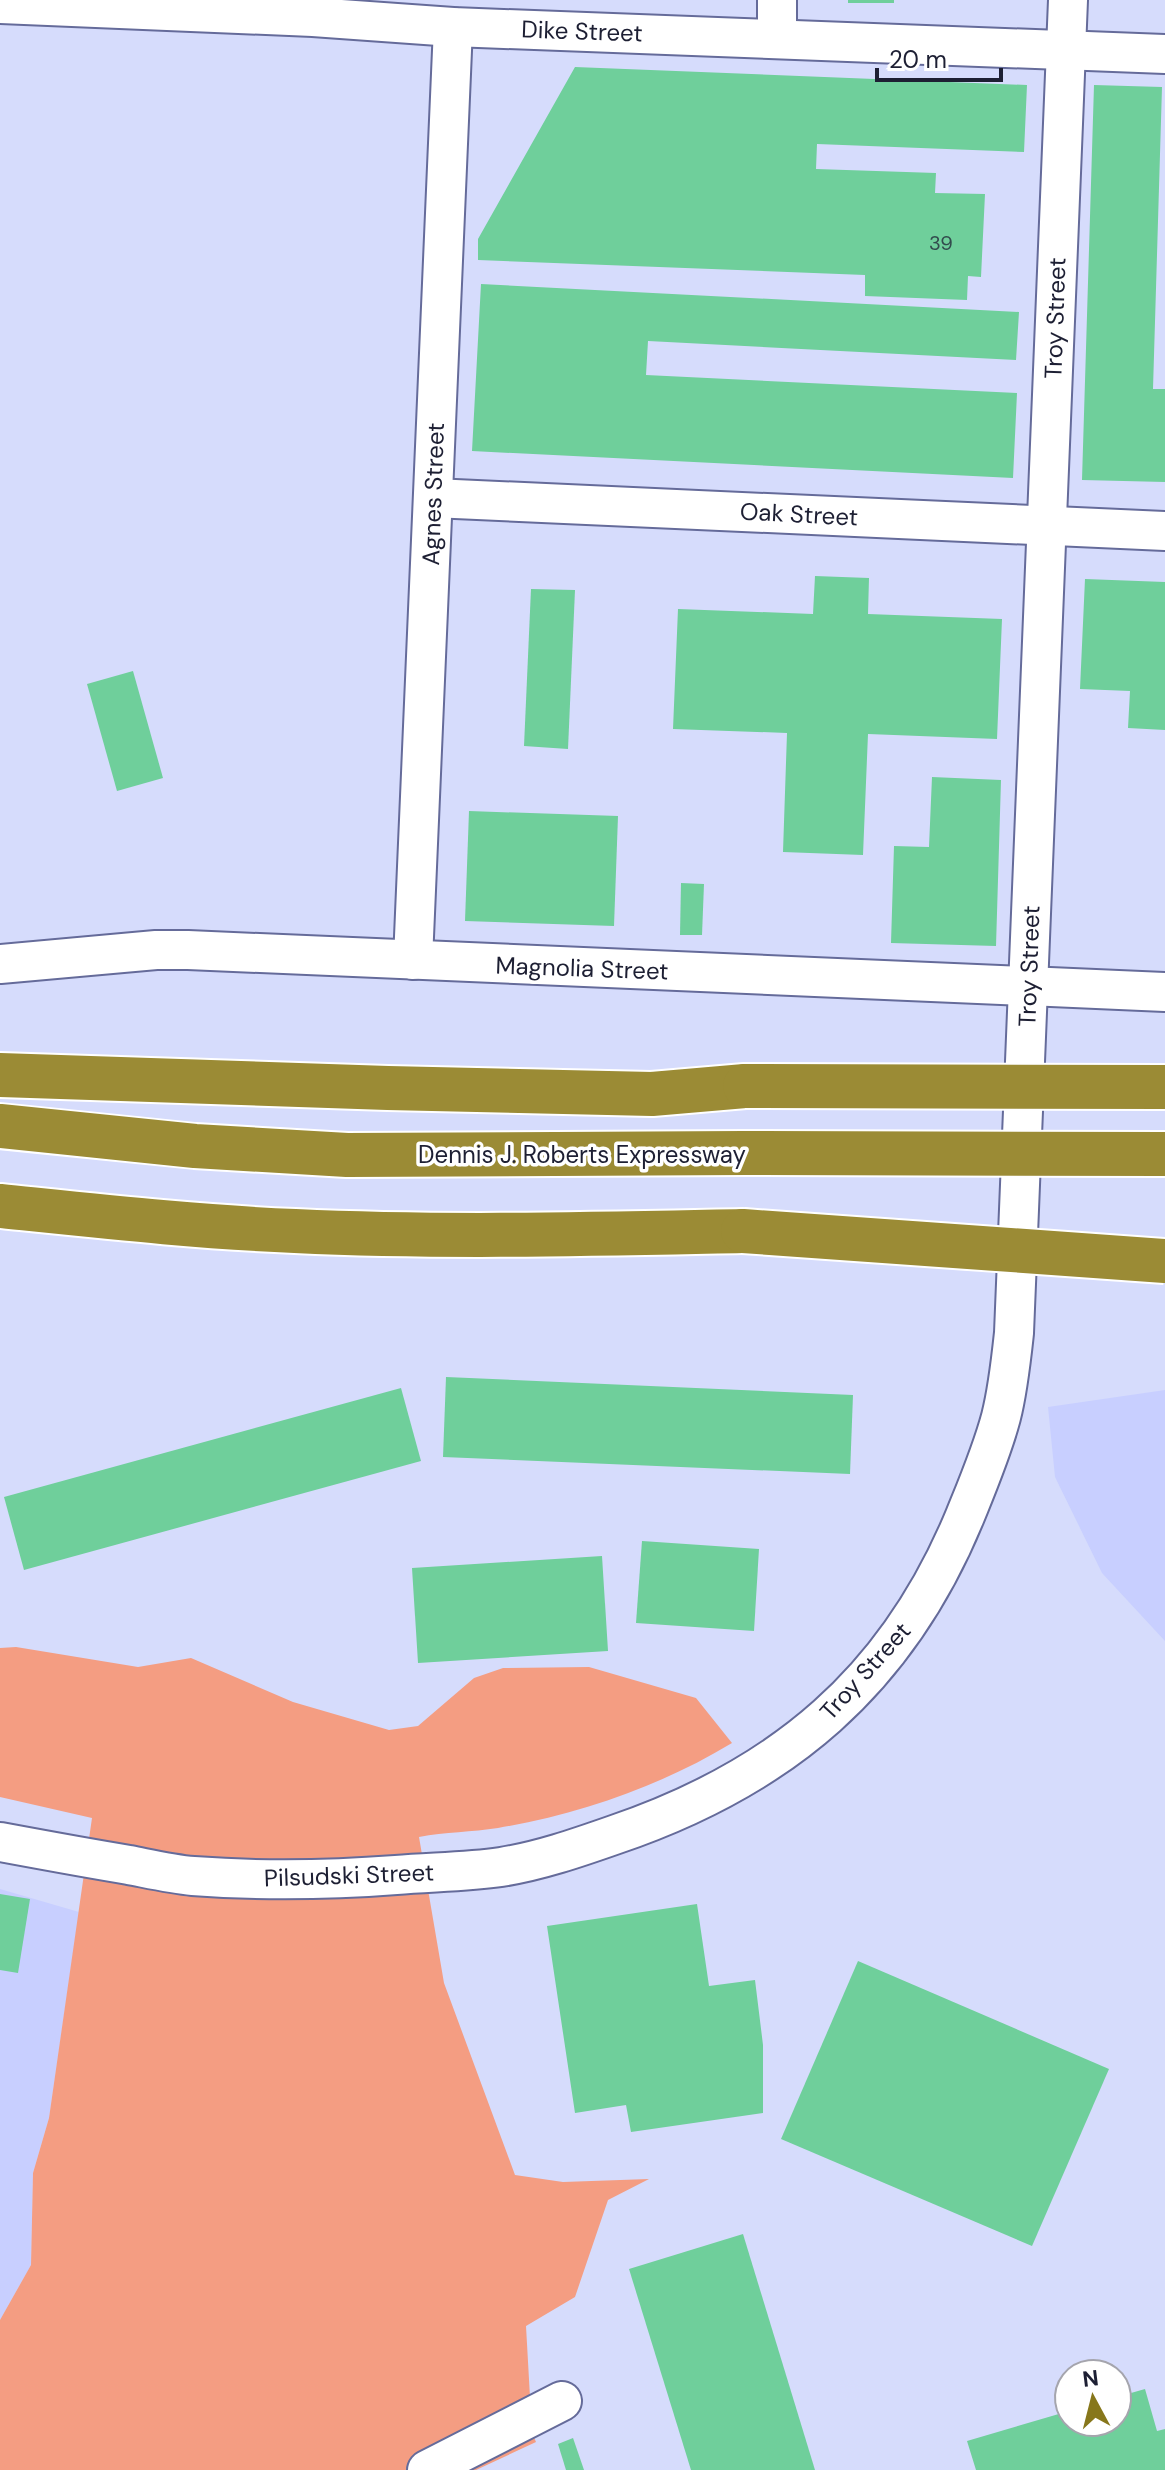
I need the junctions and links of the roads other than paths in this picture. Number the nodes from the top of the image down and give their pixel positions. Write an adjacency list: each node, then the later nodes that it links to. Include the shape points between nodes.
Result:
1 (777, 0): 6 (street)
2 (1068, 0): 7 (street, Troy Street)
3 (0, 4): 4 (street, Dike Street)
4 (313, 9): 5 (street, Dike Street)
5 (453, 27): 6 (street, Dike Street); 9 (street, Agnes Street)
6 (777, 37): 7 (street, Dike Street)
7 (1066, 49): 8 (street, Dike Street); 10 (street, Troy Street)
8 (1165, 54)
9 (433, 498): 10 (street, Oak Street); 12 (street, Agnes Street)
10 (1047, 525): 11 (street, Oak Street); 14 (street, Troy Street)
11 (1165, 531)
12 (413, 960): 13 (street, Magnolia Street, via 156,950); 14 (street, Magnolia Street)
13 (0, 964)
14 (1028, 987): 15 (street, Magnolia Street); 26 (street, Troy Street, via 1011,1358 1001,1419 967,1510 906,1629 855,1689 778,1754)
15 (1165, 992)
16 (0, 1075): 17 (highway, bridge, via 652,1094 745,1086)
17 (1165, 1087)
18 (0, 1126): 19 (highway, Dennis J. Roberts Expressway, bridge, via 347,1155)
19 (1165, 1154)
20 (0, 1206): 21 (highway)
21 (219, 1227): 22 (highway, via 372,1234); 24 (highway)
22 (743, 1231): 23 (highway, bridge); 25 (highway, bridge)
23 (1165, 1232)
24 (0, 1235)
25 (1165, 1261)
26 (691, 1806): 27 (street, Pilsudski Street, via 563,1853 501,1867 317,1881 191,1876)
27 (0, 1842)
28 (562, 2401): 29 (street)
29 (427, 2470)

